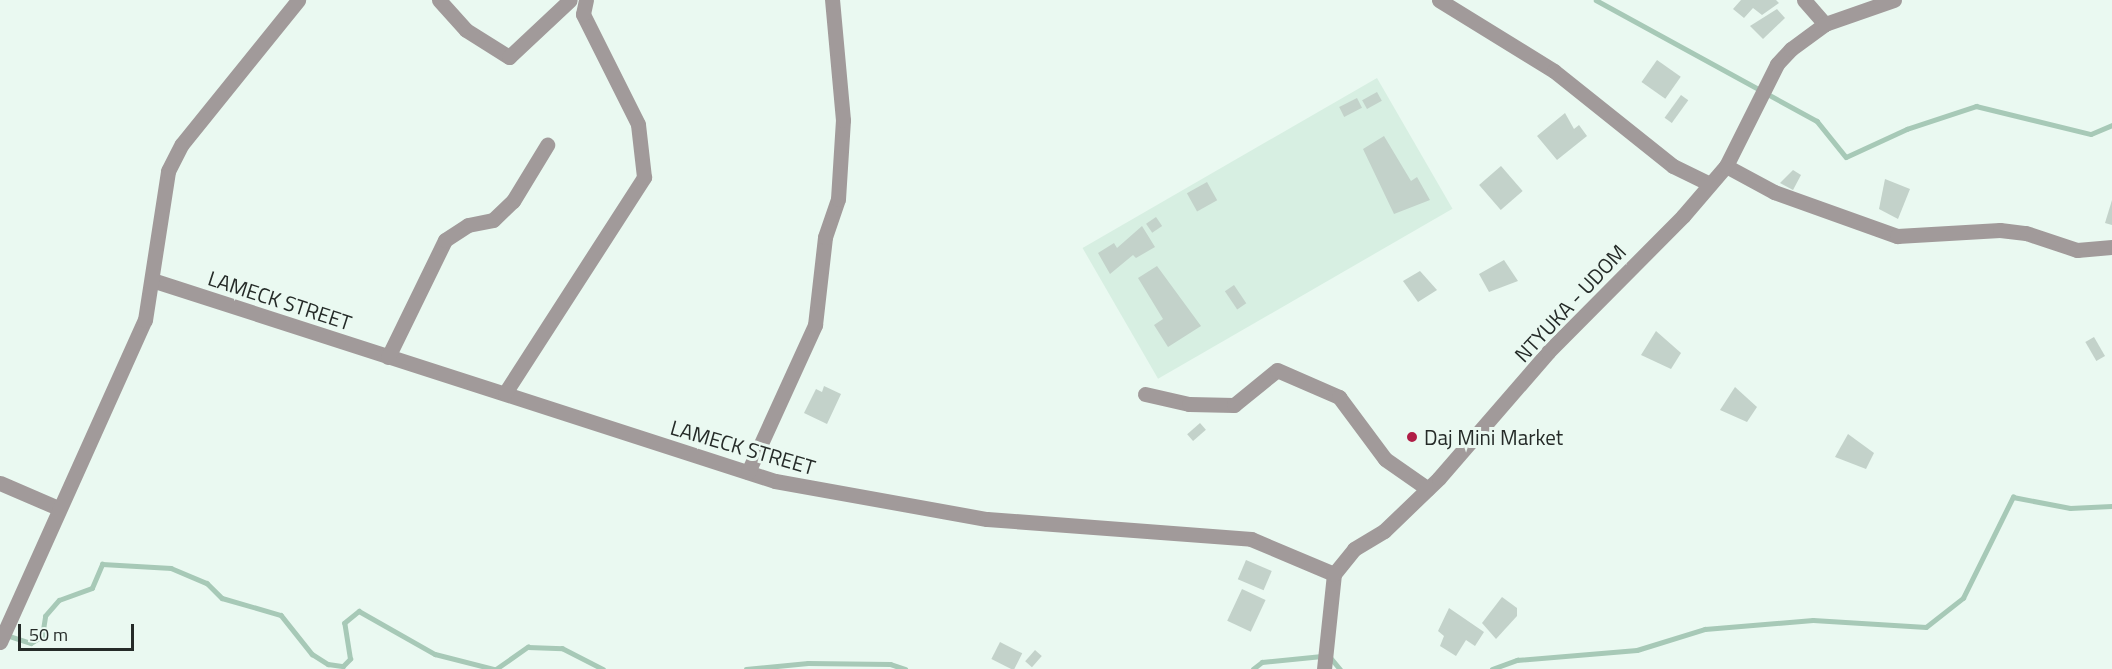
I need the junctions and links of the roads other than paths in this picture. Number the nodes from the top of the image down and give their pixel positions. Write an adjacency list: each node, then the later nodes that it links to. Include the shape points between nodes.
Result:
1 (298, 0): 14 (street, via 182,144 168,171)
2 (439, 0): 3 (street, via 466,30 509,57)
3 (570, 0)
4 (586, 0): 16 (street, via 583,14 638,124 644,177)
5 (832, 0): 18 (street, via 843,120 838,199 825,237 815,325)
6 (1439, 0): 12 (street, via 1554,71 1673,166)
7 (1804, 0): 9 (street)
8 (1894, 0): 9 (street, NTYUKA - UDOM)
9 (1825, 24): 11 (street, NTYUKA - UDOM, via 1777,64)
10 (547, 145): 15 (street, via 513,201 493,220 468,225 445,240)
11 (1725, 166): 12 (street, NTYUKA - UDOM); 13 (street, via 1774,192 1897,236 2000,230 2026,232 2077,250)
12 (1710, 184): 20 (street, NTYUKA - UDOM, via 1548,352)
13 (2112, 247)
14 (155, 281): 15 (street, LAMECK STREET); 21 (street, via 145,320)
15 (388, 357): 16 (street, LAMECK STREET)
16 (505, 393): 18 (street, LAMECK STREET)
17 (1144, 394): 20 (street, via 1189,404 1234,405 1277,370 1339,397 1385,459)
18 (748, 472): 22 (street, LAMECK STREET, via 820,491 987,519 1251,539)
19 (0, 483): 21 (street)
20 (1428, 489): 22 (street, NTYUKA - UDOM, via 1384,531 1354,549)
21 (58, 508): 23 (street)
22 (1334, 574): 24 (street)
23 (0, 642)
24 (1324, 669)

